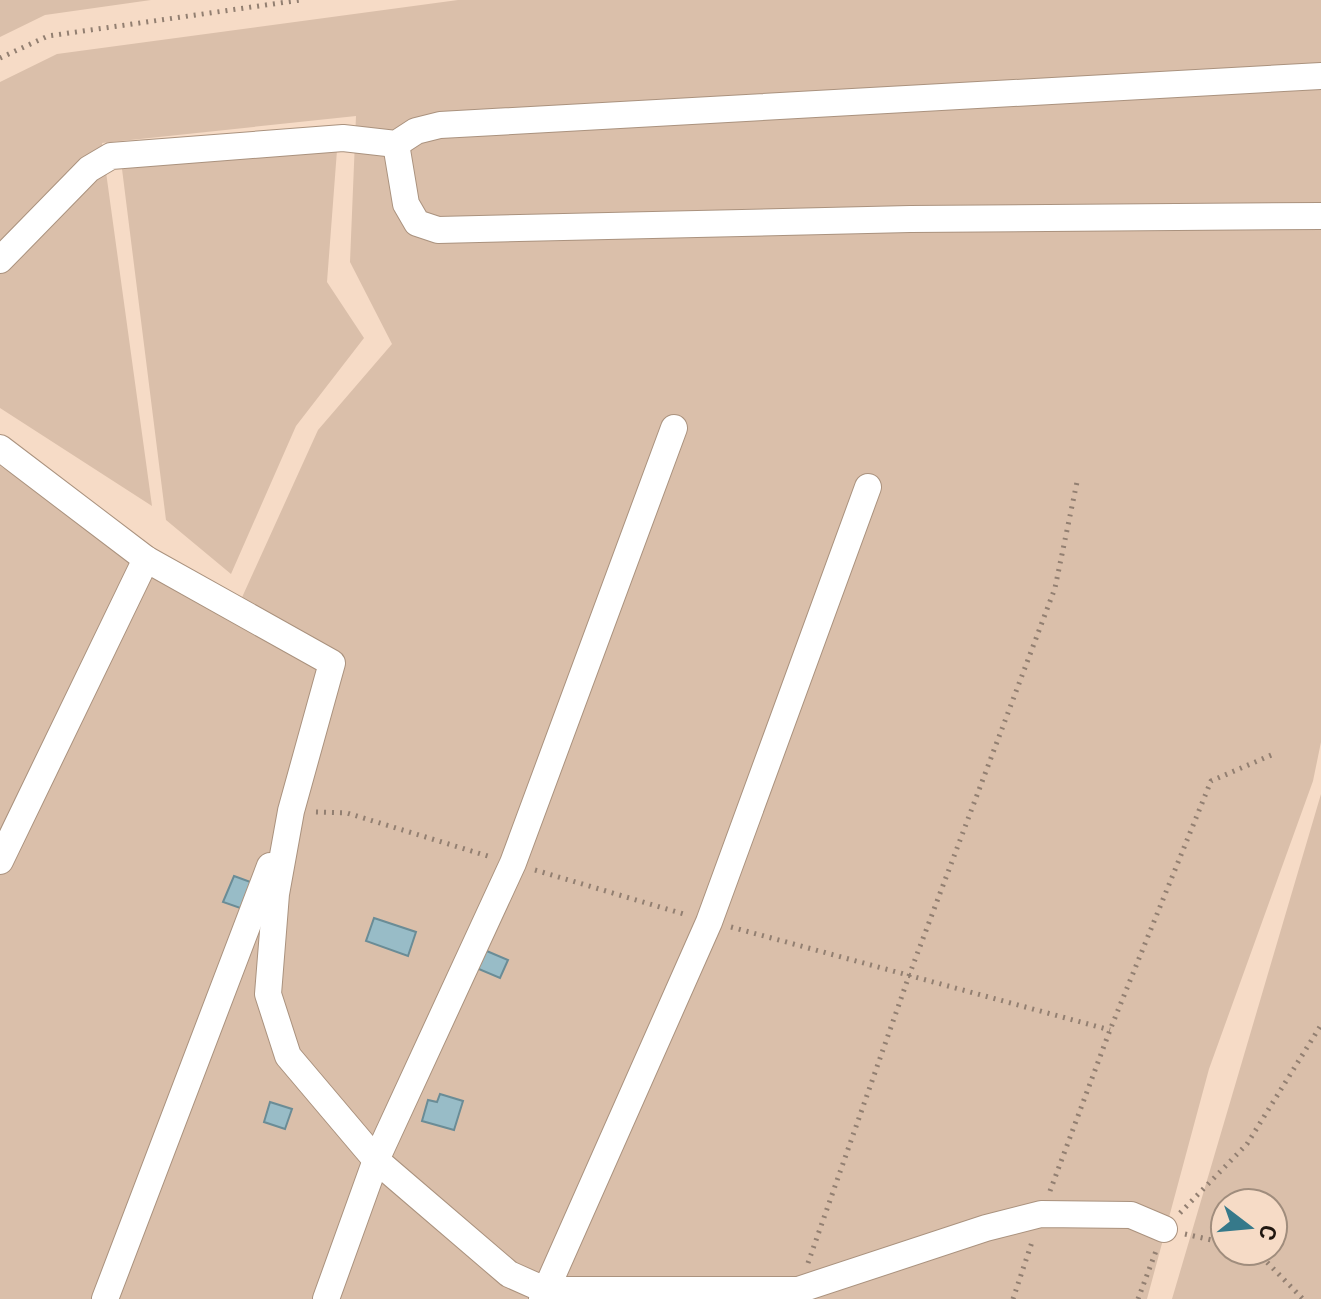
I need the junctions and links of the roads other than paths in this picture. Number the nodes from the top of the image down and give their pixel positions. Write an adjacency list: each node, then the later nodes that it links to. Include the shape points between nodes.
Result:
1 (1321, 76): 2 (street, via 440,125 416,131)
2 (396, 144): 3 (street, via 406,204 417,223 438,230); 4 (street, via 343,138 111,156 89,169)
3 (1321, 216)
4 (0, 260)
5 (674, 428): 11 (street, via 513,863)
6 (0, 448): 8 (street)
7 (868, 487): 13 (street, via 709,922)
8 (146, 559): 9 (street, via 332,663); 10 (street)
9 (291, 811): 11 (street, via 276,894 268,994 288,1056); 14 (street)
10 (0, 861)
11 (376, 1160): 13 (street, via 509,1274); 15 (street)
12 (1164, 1229): 13 (street, via 1131,1215 1041,1214 798,1290)
13 (544, 1294)
14 (105, 1299)
15 (326, 1299)

